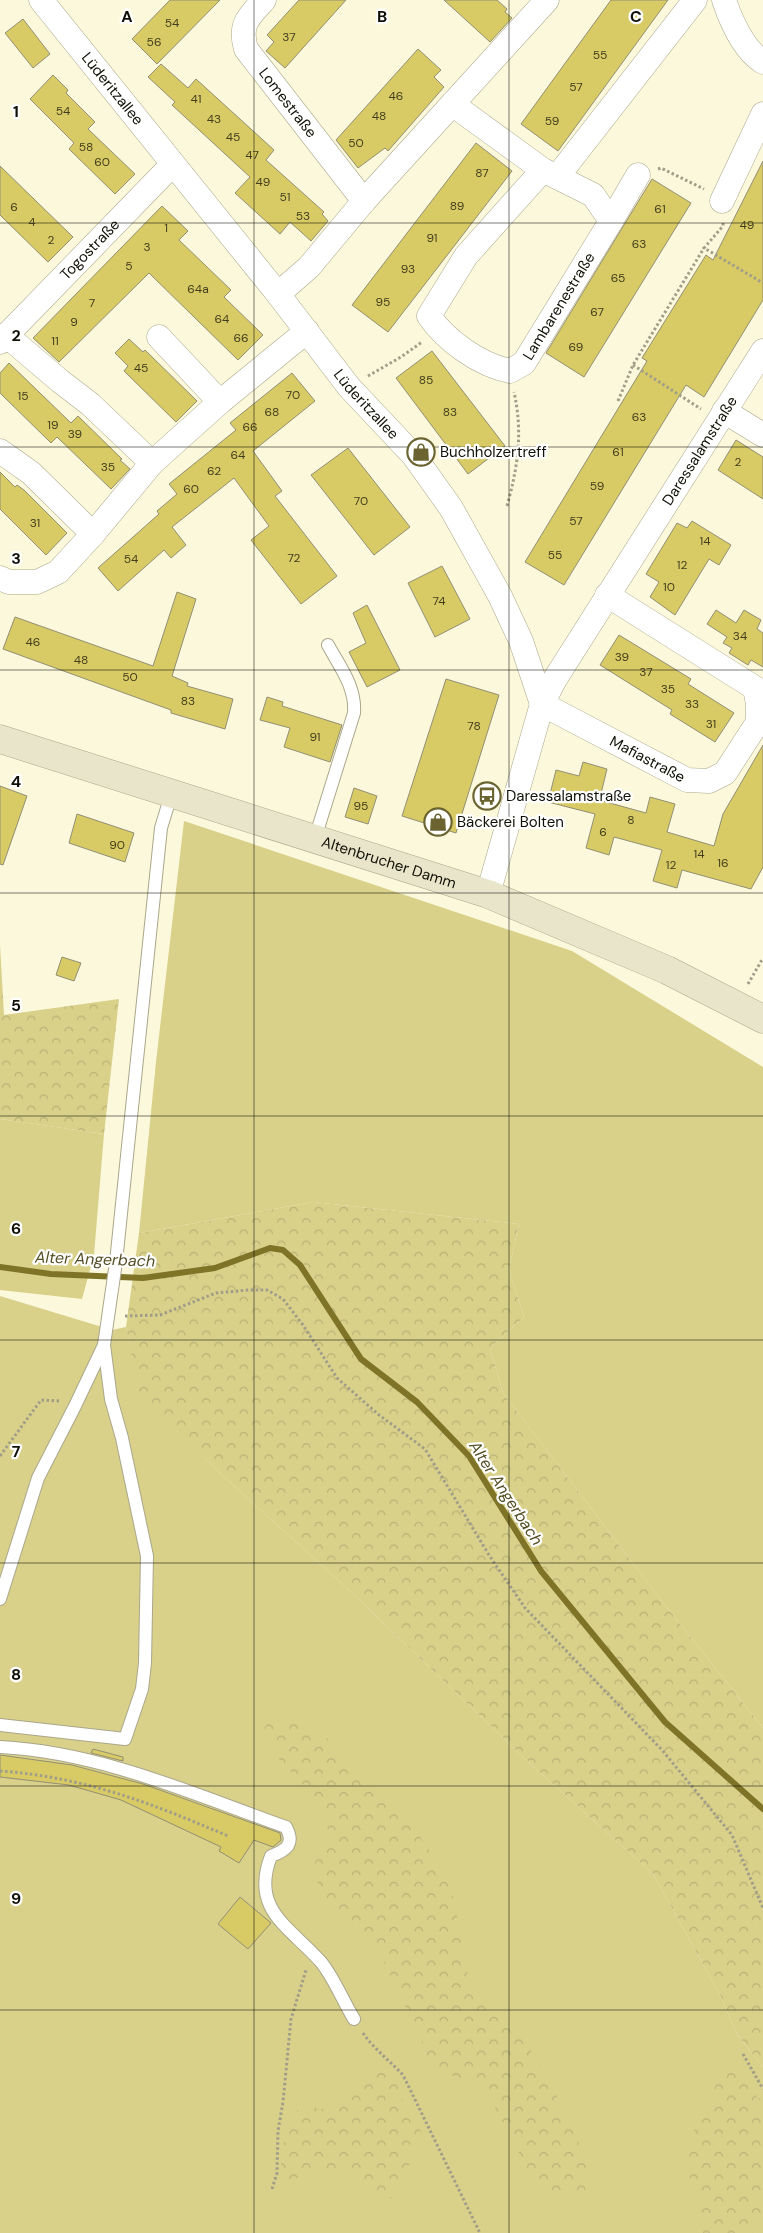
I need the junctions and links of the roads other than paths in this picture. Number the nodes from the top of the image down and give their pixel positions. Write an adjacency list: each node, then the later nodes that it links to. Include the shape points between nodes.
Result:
1 (41, 0): 9 (street, Lüderitzallee)
2 (264, 0): 12 (street, Lomestraße, via 245,23 243,37 246,49)
3 (695, 0): 10 (street)
4 (724, 0): 6 (street, via 730,17 754,56)
5 (541, 2): 7 (street)
6 (763, 62)
7 (452, 104): 10 (street); 12 (street)
8 (763, 114): 13 (street)
9 (172, 165): 15 (street, Lüderitzallee); 18 (street, Togostraße)
10 (550, 174): 14 (street, via 593,195); 14 (street, Lambarenestraße, via 466,256 429,316 438,330 492,368 510,372 524,363)
11 (638, 175): 14 (street, Lambarenestraße)
12 (364, 201): 15 (street, via 309,267)
13 (722, 201)
14 (611, 221)
15 (278, 294): 16 (street, Lüderitzallee)
16 (307, 331): 20 (street); 30 (street, Lüderitzallee, via 349,387 414,456 465,530 521,641)
17 (159, 337): 20 (street)
18 (3, 338): 24 (street, Togostraße, via 90,404)
19 (763, 351): 21 (street, Daressalamstraße)
20 (220, 402): 24 (street)
21 (721, 416): 22 (street); 27 (street, Daressalamstraße)
22 (763, 435)
23 (0, 451): 25 (street, via 31,473)
24 (152, 463): 25 (street)
25 (93, 534): 26 (street, via 58,572 37,582 9,582)
26 (0, 578)
27 (606, 595): 29 (street, Mafiastraße); 30 (street, Daressalamstraße)
28 (328, 645): 33 (lane, via 355,701)
29 (759, 684): 30 (street, Mafiastraße, via 758,722 725,773 709,781 687,780)
30 (542, 704): 34 (street)
31 (0, 739): 32 (main road, Altenbrucher Damm)
32 (171, 795): 33 (main road, Altenbrucher Damm); 36 (lane, via 161,828 116,1262)
33 (315, 838): 34 (main road, Altenbrucher Damm)
34 (488, 894): 35 (main road, Altenbrucher Damm, via 668,970)
35 (763, 1019)
36 (104, 1345): 37 (lane, via 38,1478); 38 (lane, via 111,1399 147,1556 142,1689 125,1739)
37 (0, 1598)
38 (0, 1725)
39 (0, 1747): 40 (lane, via 60,1754 136,1773 286,1827 289,1843 284,1851 271,1856 266,1869 266,1900 275,1916 322,1964)
40 (354, 2019)

